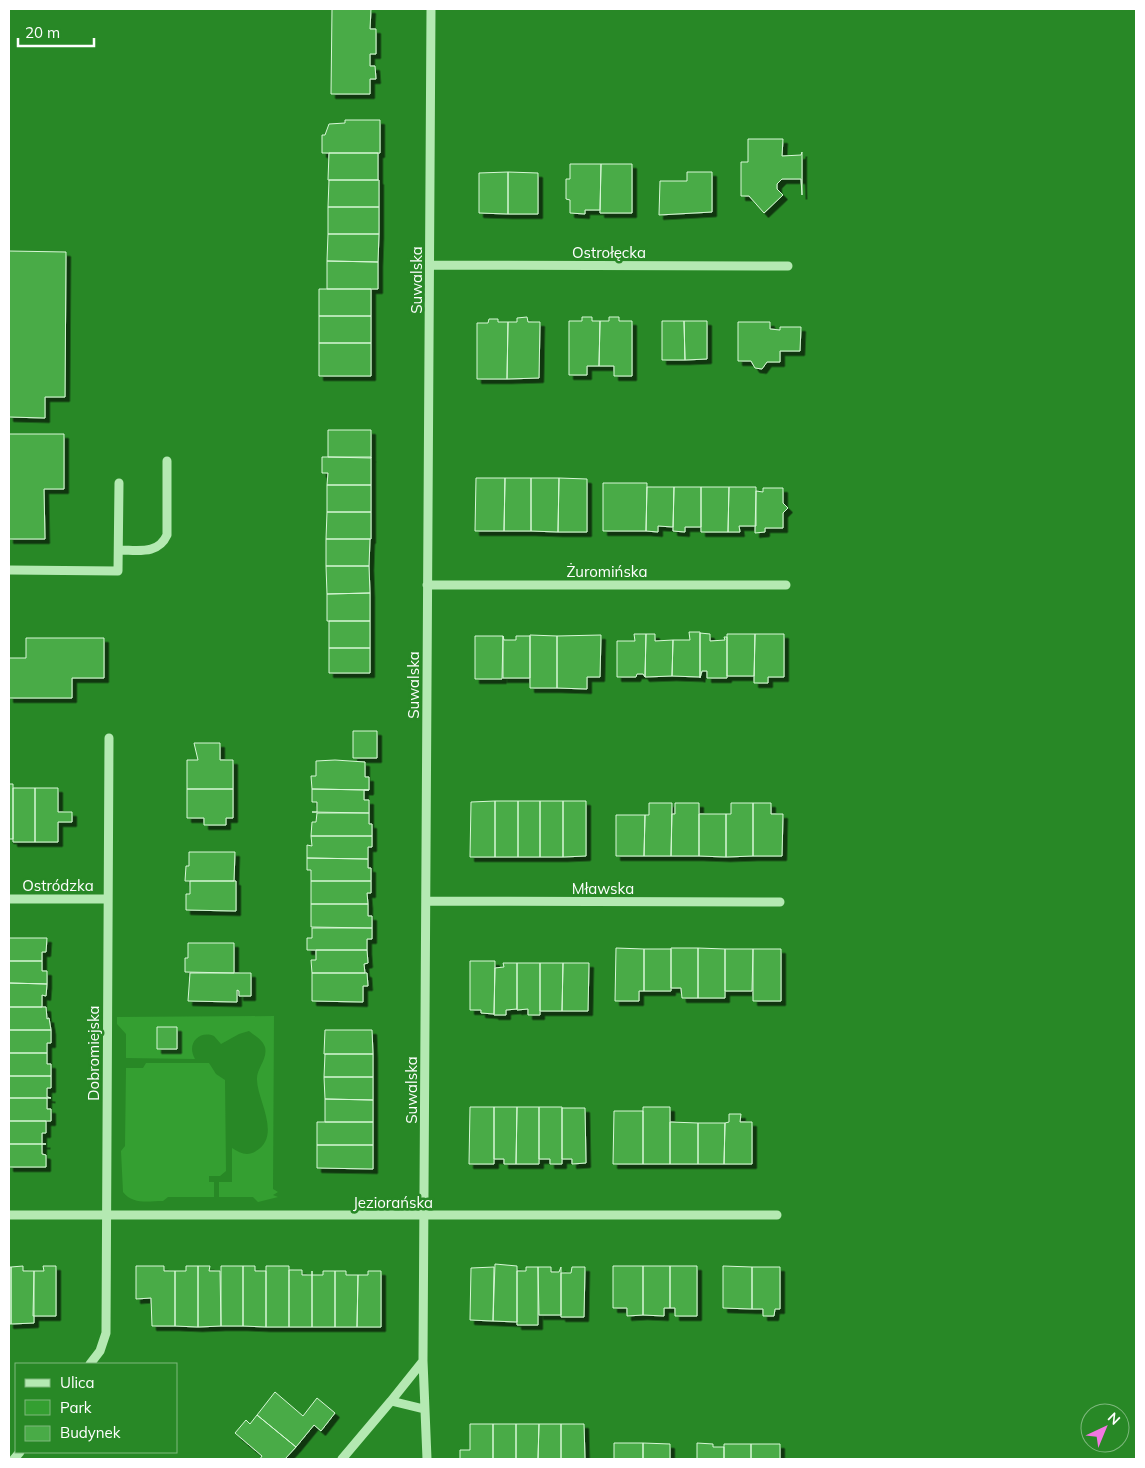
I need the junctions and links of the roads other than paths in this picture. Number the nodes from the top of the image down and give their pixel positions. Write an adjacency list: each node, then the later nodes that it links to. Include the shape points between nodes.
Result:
1 (431, 9): 2 (street, Suwalska)
2 (430, 265): 3 (street, Ostrołęcka); 8 (street, Suwalska)
3 (788, 266)
4 (167, 461): 6 (street, via 167,535 164,542 152,550)
5 (119, 484): 6 (street)
6 (119, 550): 7 (street, via 118,571)
7 (9, 570)
8 (427, 585): 9 (street, Żuromińska); 13 (street, Suwalska)
9 (786, 585)
10 (109, 738): 12 (street, Dobromiejska)
11 (9, 899): 12 (street, Ostródzka)
12 (108, 899): 17 (street, Dobromiejska)
13 (426, 901): 14 (street, Mławska); 18 (street, Suwalska)
14 (780, 902)
15 (9, 1215): 17 (street, Jeziorańska)
16 (777, 1215): 18 (street, Jeziorańska)
17 (106, 1216): 18 (street, Jeziorańska); 20 (street, Dobromiejska, via 106,1332 100,1351)
18 (424, 1216): 19 (street, Suwalska)
19 (424, 1361): 21 (street); 22 (street, Suwalska)
20 (91, 1363)
21 (391, 1401): 22 (street); 23 (street)
22 (424, 1410): 24 (street, Suwalska)
23 (342, 1459)
24 (427, 1459)

